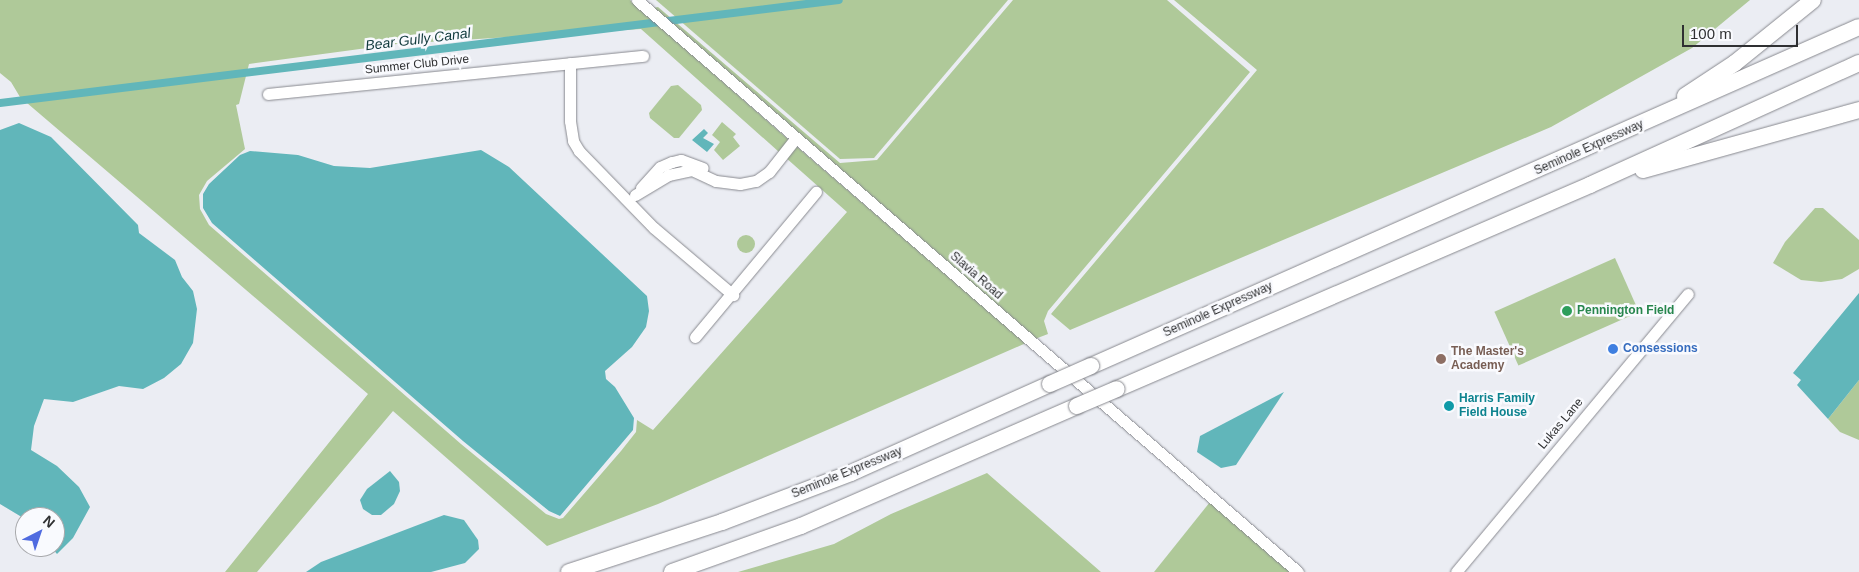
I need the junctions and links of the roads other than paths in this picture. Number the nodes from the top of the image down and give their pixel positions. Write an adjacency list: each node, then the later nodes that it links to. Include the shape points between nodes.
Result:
1 (637, 0): 10 (street, Slavia Road)
2 (1813, 0): 9 (highway, via 1735,63)
3 (1859, 27): 9 (highway, Seminole Expressway)
4 (643, 56): 5 (street, Summer Club Drive)
5 (570, 63): 7 (street, Summer Club Drive); 13 (street, via 573,141)
6 (1859, 63): 11 (highway)
7 (268, 94)
8 (1859, 110): 11 (highway)
9 (1642, 124): 17 (highway, Seminole Expressway, bridge, via 842,476 722,522)
10 (795, 139): 13 (street, via 769,172 756,182 728,183 692,170 681,171); 19 (street, Slavia Road)
11 (1590, 184): 18 (highway, bridge, via 801,526)
12 (816, 192): 15 (street)
13 (632, 198): 15 (street, via 654,228)
14 (1688, 294): 20 (street, Lukas Lane)
15 (733, 295): 16 (street)
16 (695, 337)
17 (569, 572)
18 (672, 572)
19 (1298, 572)
20 (1456, 572)

